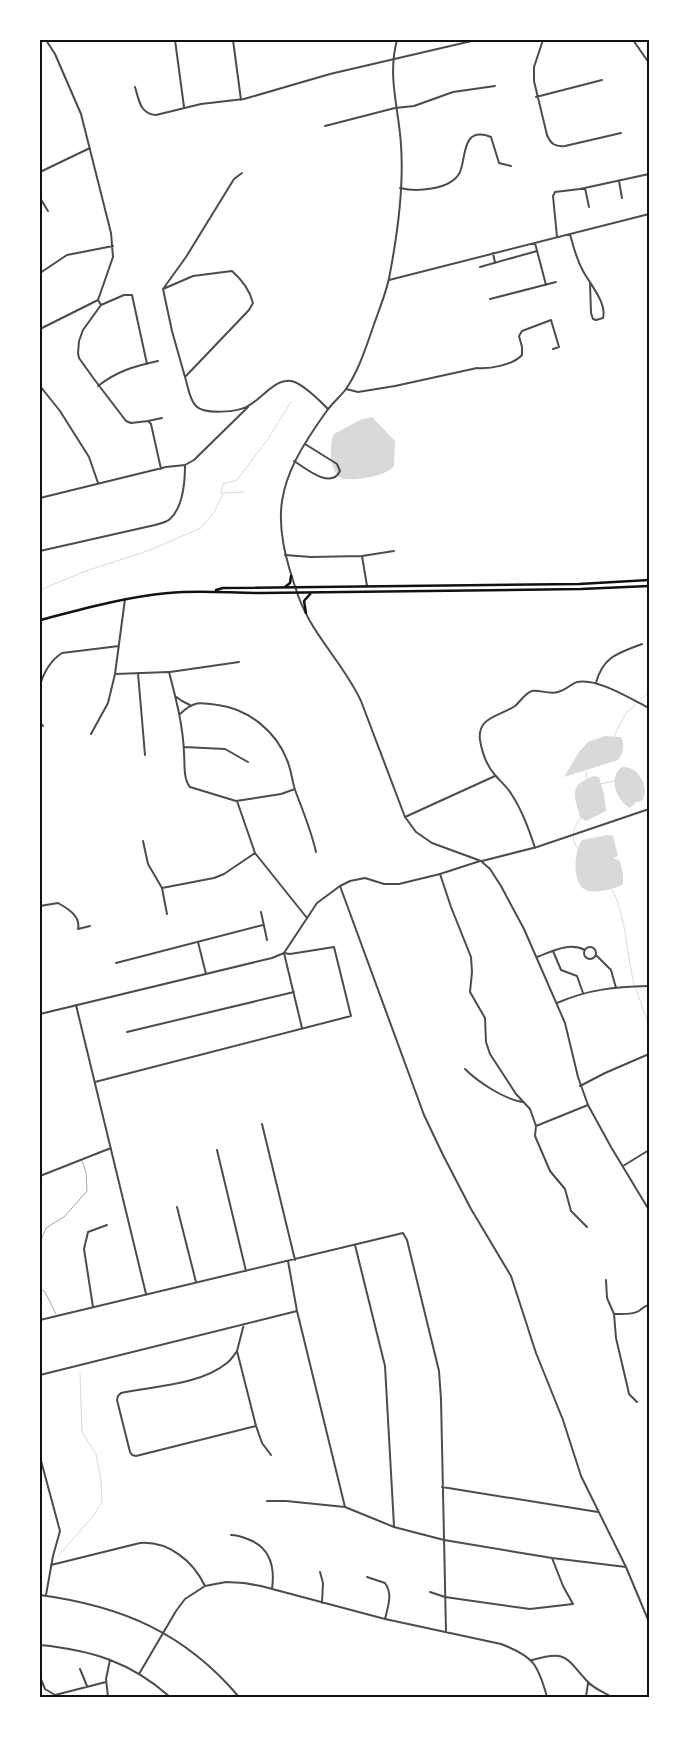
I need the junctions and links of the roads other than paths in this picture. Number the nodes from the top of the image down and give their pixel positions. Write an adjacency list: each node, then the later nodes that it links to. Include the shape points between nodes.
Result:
1 (46, 40): 21 (street, via 77,104)
2 (175, 40): 17 (street)
3 (233, 40): 16 (street)
4 (397, 40): 10 (street)
5 (476, 40): 10 (street)
6 (543, 40): 15 (street, via 534,67)
7 (557, 40): 8 (street)
8 (562, 40)
9 (633, 40): 11 (street)
10 (394, 59): 16 (street); 18 (street)
11 (649, 63)
12 (602, 80): 15 (street)
13 (495, 86): 18 (street, via 453,92 414,106)
14 (135, 87): 17 (street, via 143,110 150,114)
15 (536, 97): 20 (street, via 553,145 564,146)
16 (241, 100): 17 (street)
17 (184, 108)
18 (395, 108): 19 (street); 27 (street, via 401,144)
19 (325, 126)
20 (621, 133)
21 (90, 148): 23 (street); 37 (street)
22 (511, 166): 27 (street, via 499,163 491,137 479,135 466,144 460,173 455,179 427,189)
23 (40, 172)
24 (242, 173): 47 (street, via 234,180)
25 (649, 174): 26 (street)
26 (619, 181): 28 (street); 30 (street)
27 (400, 188): 43 (street)
28 (585, 188): 31 (street); 35 (street, via 560,190 554,194)
29 (40, 198): 32 (street)
30 (622, 198)
31 (589, 206)
32 (48, 211)
33 (649, 214): 34 (street)
34 (570, 234): 35 (street); 45 (street, via 582,271)
35 (557, 237): 36 (street)
36 (535, 243): 38 (street); 39 (street)
37 (113, 246): 42 (street, via 67,255); 49 (street, via 113,257)
38 (537, 251): 40 (street); 46 (street)
39 (493, 254): 40 (street); 43 (street)
40 (495, 263): 41 (street)
41 (480, 267)
42 (40, 273)
43 (389, 280): 58 (street, via 360,363)
44 (556, 282): 46 (street)
45 (590, 283): 45 (street, via 604,312 603,318 596,320 591,313)
46 (546, 285): 48 (street)
47 (163, 289): 55 (street); 55 (street, via 193,276 232,271 252,297 249,310)
48 (490, 298)
49 (98, 300): 50 (street); 51 (street)
50 (101, 305): 54 (street, via 132,294); 57 (street, via 83,330 78,353)
51 (40, 329)
52 (553, 349): 58 (street, via 559,347 551,320 522,331 519,336 522,355 518,360 395,386 358,392)
53 (158, 361): 54 (street)
54 (147, 364): 57 (street, via 110,376)
55 (185, 377): 59 (street, via 196,407 226,412)
56 (40, 386): 67 (street, via 89,457)
57 (98, 386): 62 (street, via 126,421)
58 (346, 389): 60 (street)
59 (248, 407): 60 (street, via 266,391 290,381 311,393); 65 (street)
60 (328, 409): 63 (street)
61 (162, 418): 62 (street)
62 (148, 421): 66 (street)
63 (305, 444): 64 (street); 64 (street, via 337,464 340,471 337,476 325,479)
64 (294, 461): 71 (street, via 282,499 280,524)
65 (185, 465): 66 (street); 69 (street, via 180,502 170,519)
66 (161, 469): 67 (street)
67 (98, 483): 68 (street)
68 (40, 498)
69 (40, 551)
70 (394, 551): 72 (street)
71 (286, 556): 72 (street); 73 (street)
72 (362, 556): 76 (street)
73 (291, 576): 78 (main road, via 290,583); 79 (street)
74 (649, 580): 75 (main road)
75 (591, 583): 76 (main road); 80 (street)
76 (367, 586): 79 (main road)
77 (649, 586): 80 (main road)
78 (284, 587): 79 (main road); 81 (main road, via 223,588)
79 (296, 587): 82 (street)
80 (592, 589): 83 (main road)
81 (215, 591): 82 (main road); 84 (main road)
82 (298, 593): 83 (main road); 85 (street)
83 (311, 593): 85 (main road, via 304,601)
84 (125, 599): 86 (main road); 88 (street)
85 (306, 613): 109 (street, via 354,686)
86 (40, 620)
87 (642, 644): 93 (street, via 607,661)
88 (118, 646): 92 (street); 94 (street, via 62,653 46,671)
89 (239, 662): 90 (street)
90 (170, 672): 91 (street); 95 (street)
91 (138, 673): 92 (street); 103 (street)
92 (115, 674): 101 (street, via 108,703)
93 (596, 683): 97 (street); 105 (street, via 575,682 555,693 534,690 517,705 483,724 480,731 482,750)
94 (40, 686)
95 (175, 696): 96 (street); 98 (street)
96 (190, 704): 98 (street); 106 (street, via 232,707 257,721 274,736 287,759)
97 (649, 708)
98 (180, 714): 102 (street)
99 (40, 722): 100 (street)
100 (43, 726)
101 (91, 734)
102 (184, 747): 104 (street, via 225,749); 107 (street, via 186,778 190,787)
103 (145, 755)
104 (248, 762)
105 (496, 776): 109 (street); 111 (street, via 519,806)
106 (295, 789): 107 (street); 112 (street)
107 (236, 800): 113 (street)
108 (649, 809): 111 (street)
109 (405, 817): 114 (street, via 416,832 432,844)
110 (142, 841): 117 (street, via 148,864)
111 (536, 848): 114 (street)
112 (316, 852)
113 (255, 853): 117 (street, via 214,878); 121 (street)
114 (481, 861): 115 (street); 130 (street, via 501,886)
115 (440, 874): 116 (street, via 399,884 384,884 366,878); 146 (street, via 471,957 470,992 485,1018 490,1054)
116 (340, 886): 121 (street, via 317,904); 185 (street, via 424,1115 480,1225 511,1276 581,1476)
117 (162, 888): 120 (street)
118 (40, 906): 123 (street, via 58,903 77,918 78,928)
119 (261, 912): 122 (street)
120 (167, 914)
121 (307, 918): 128 (street)
122 (263, 925): 124 (street); 125 (street)
123 (90, 926)
124 (267, 940)
125 (198, 942): 131 (street); 132 (street)
126 (585, 950): 127 (street, via 577,946); 129 (street, via 592,947); 129 (street, via 588,959)
127 (553, 951): 130 (street); 136 (street, via 561,970 577,976)
128 (284, 953): 132 (street); 135 (street); 140 (street, via 334,947 351,1016)
129 (596, 955): 134 (street, via 610,970)
130 (537, 957): 137 (street)
131 (116, 963)
132 (206, 974): 138 (street)
133 (649, 986): 134 (street)
134 (616, 988): 136 (street)
135 (294, 992): 140 (street); 141 (street)
136 (583, 993): 137 (street)
137 (557, 1003): 145 (street, via 569,1035)
138 (76, 1005): 139 (street); 144 (street)
139 (40, 1014)
140 (302, 1028): 144 (street)
141 (127, 1032)
142 (649, 1054): 145 (street)
143 (466, 1069): 146 (street, via 475,1078)
144 (94, 1082): 150 (street)
145 (580, 1086): 147 (street)
146 (522, 1102): 149 (street, via 530,1109)
147 (588, 1105): 149 (street); 154 (street)
148 (262, 1124): 162 (street)
149 (536, 1126): 159 (street, via 535,1136 550,1170 565,1189 571,1211)
150 (111, 1148): 153 (street); 168 (street)
151 (217, 1150): 164 (street)
152 (649, 1150): 154 (street)
153 (81, 1160): 155 (street); 160 (lane, via 86,1172 87,1192 64,1216 46,1228)
154 (623, 1166): 157 (street)
155 (40, 1176)
156 (177, 1207): 166 (street)
157 (649, 1210)
158 (107, 1225): 170 (street, via 88,1232 84,1249)
159 (587, 1227)
160 (40, 1243)
161 (355, 1245): 162 (street); 182 (street, via 403,1233 407,1240 439,1371); 186 (street, via 385,1366)
162 (295, 1260): 163 (street)
163 (288, 1262): 164 (street); 171 (street)
164 (246, 1272): 166 (street)
165 (606, 1280): 172 (street, via 607,1298)
166 (196, 1283): 168 (street)
167 (40, 1288): 173 (lane)
168 (146, 1295): 170 (street)
169 (649, 1304): 172 (street, via 639,1311)
170 (93, 1307): 173 (street)
171 (297, 1311): 175 (street); 184 (street)
172 (614, 1314): 178 (street, via 629,1394)
173 (56, 1316): 174 (street)
174 (40, 1320)
175 (244, 1324): 176 (street); 177 (street)
176 (237, 1351): 179 (street); 179 (street, via 227,1363 210,1373 181,1383 121,1393 117,1400 130,1452 136,1456)
177 (40, 1375)
178 (637, 1402)
179 (256, 1426): 180 (street)
180 (271, 1455)
181 (40, 1457): 190 (street, via 60,1531)
182 (442, 1487): 185 (street); 188 (street)
183 (267, 1501): 184 (street)
184 (344, 1507): 186 (street)
185 (598, 1512): 191 (street)
186 (394, 1527): 188 (street)
187 (231, 1535): 195 (street, via 252,1541 268,1554 274,1572)
188 (444, 1540): 189 (street); 199 (street)
189 (552, 1558): 191 (street); 199 (street, via 573,1604 530,1609)
190 (51, 1565): 194 (street, via 140,1543 152,1543 165,1547 191,1564); 198 (street)
191 (626, 1567): 202 (street)
192 (320, 1572): 200 (street)
193 (367, 1577): 201 (street, via 385,1583 389,1589)
194 (205, 1586): 195 (street, via 235,1582); 204 (street, via 181,1604)
195 (272, 1589): 200 (street)
196 (430, 1592): 199 (street)
197 (40, 1595): 198 (street)
198 (46, 1596): 204 (street, via 105,1607)
199 (445, 1597): 203 (street)
200 (322, 1603): 201 (street)
201 (386, 1619): 203 (street)
202 (649, 1622)
203 (446, 1631): 207 (street, via 501,1644)
204 (163, 1632): 209 (street); 218 (street, via 202,1660)
205 (40, 1646): 206 (street, via 81,1650)
206 (111, 1659): 209 (street); 211 (street)
207 (532, 1660): 212 (street, via 551,1655 566,1658); 219 (street)
208 (80, 1669): 213 (street)
209 (140, 1674): 217 (street)
210 (40, 1677): 214 (street, via 44,1689)
211 (106, 1682): 213 (street); 216 (street)
212 (588, 1682): 215 (street); 220 (street)
213 (87, 1686): 214 (street)
214 (55, 1696)
215 (610, 1696)
216 (108, 1697)
217 (170, 1697)
218 (239, 1697)
219 (546, 1697)
220 (586, 1697)

